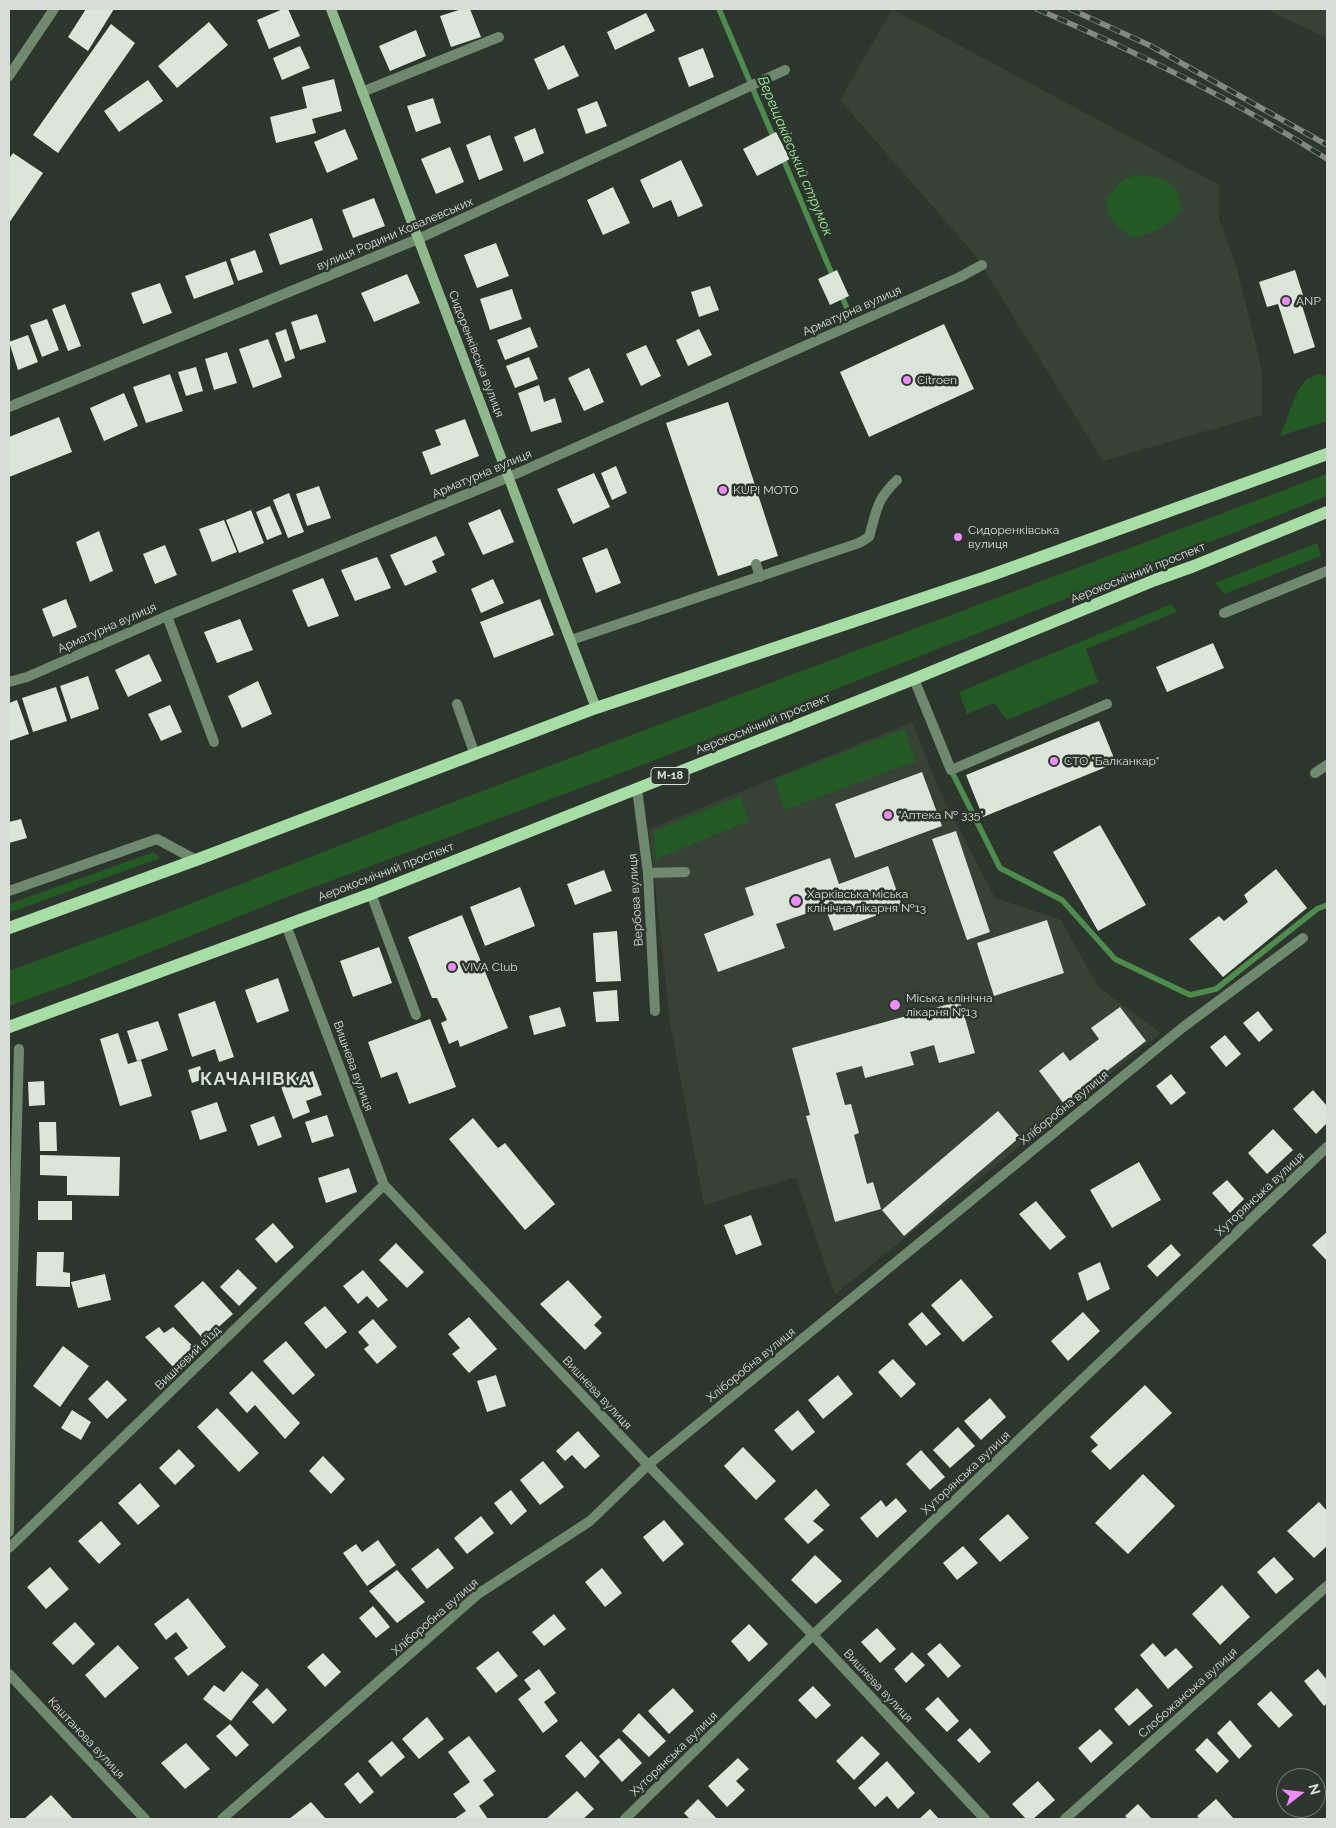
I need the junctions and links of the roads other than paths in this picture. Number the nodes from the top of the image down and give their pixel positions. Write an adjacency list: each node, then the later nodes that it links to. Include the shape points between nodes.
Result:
1 (54, 9): 5 (street)
2 (331, 9): 6 (main road, Сидоренківська вулиця)
3 (499, 37): 6 (street)
4 (785, 70): 7 (street, вулиця Родини Ковалевських)
5 (9, 76)
6 (362, 92): 7 (main road, Сидоренківська вулиця)
7 (418, 239): 9 (street, вулиця Родини Ковалевських); 11 (main road, Сидоренківська вулиця)
8 (982, 265): 11 (street, Арматурна вулиця)
9 (9, 407)
10 (1327, 454): 24 (main road, via 986,577)
11 (509, 477): 18 (street, Арматурна вулиця); 19 (main road, Сидоренківська вулиця)
12 (897, 480): 16 (street, via 885,491 876,508 869,537)
13 (1327, 512): 20 (main road, Аерокосмічний проспект / М-18)
14 (756, 564): 16 (street)
15 (1327, 571): 17 (street)
16 (760, 577): 19 (street)
17 (1224, 613)
18 (167, 616): 21 (street, Арматурна вулиця, via 28,677); 25 (street)
19 (571, 640): 24 (main road, Сидоренківська вулиця)
20 (914, 679): 23 (street, via 951,770); 29 (main road, Аерокосмічний проспект / М-18)
21 (9, 682)
22 (457, 704): 26 (street)
23 (1107, 704)
24 (596, 708): 26 (main road)
25 (214, 742)
26 (475, 755): 30 (main road)
27 (1327, 764): 28 (street)
28 (1315, 773)
29 (637, 789): 32 (street, Вербова вулиця); 34 (main road, Аерокосмічний проспект / М-18)
30 (196, 860): 33 (street, via 157,839); 36 (main road)
31 (685, 872): 32 (street)
32 (648, 873): 38 (street, Вербова вулиця)
33 (9, 891)
34 (371, 894): 35 (main road, Аерокосмічний проспект / М-18); 39 (street)
35 (286, 925): 40 (main road, Аерокосмічний проспект / М-18); 43 (street, Вишнева вулиця)
36 (9, 928)
37 (1303, 938): 44 (street, Хліборобна вулиця, via 1182,1028)
38 (655, 1011)
39 (416, 1016)
40 (9, 1028)
41 (19, 1049): 45 (street)
42 (1327, 1147): 48 (street, Хуторянська вулиця)
43 (384, 1185): 44 (street, Вишнева вулиця); 46 (street, Вишневий в’їзд)
44 (648, 1465): 48 (street, Вишнева вулиця); 51 (street, Хліборобна вулиця, via 590,1520 478,1594)
45 (9, 1532)
46 (9, 1548)
47 (1327, 1586): 54 (street, Слобожанська вулиця)
48 (814, 1635): 52 (street, Хуторянська вулиця); 53 (street, Вишнева вулиця)
49 (9, 1674): 50 (street, Каштанова вулиця)
50 (145, 1819)
51 (222, 1819)
52 (625, 1819)
53 (985, 1819)
54 (1065, 1819)

